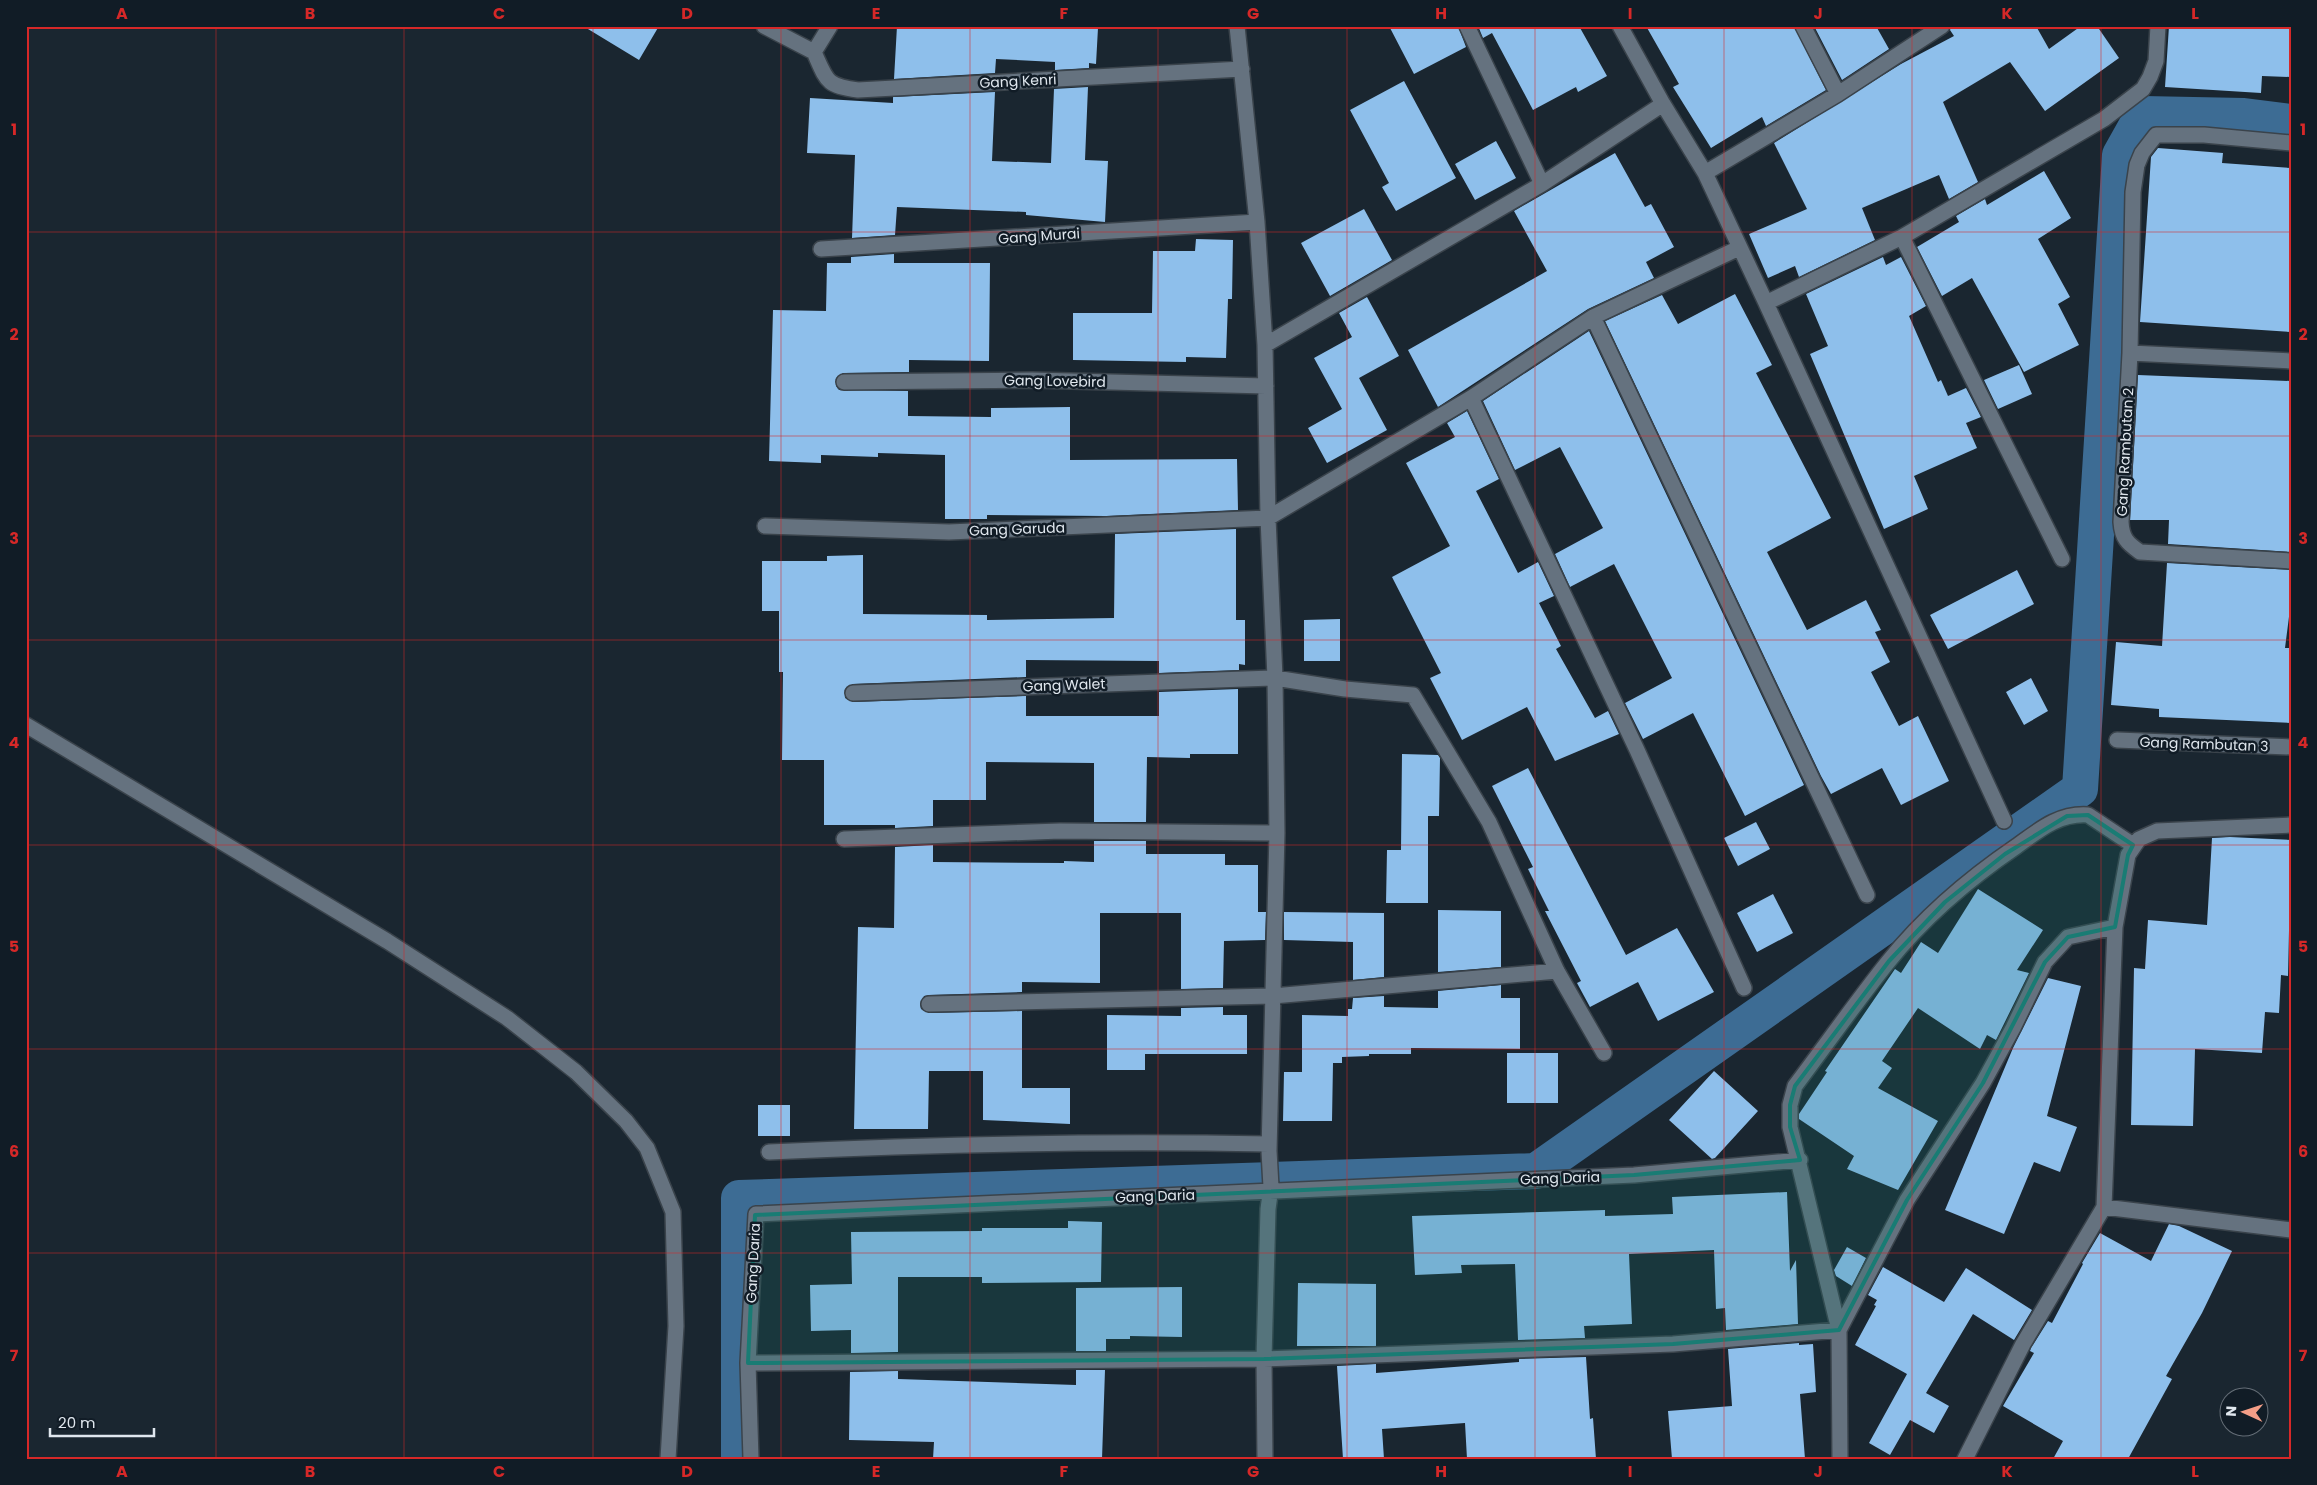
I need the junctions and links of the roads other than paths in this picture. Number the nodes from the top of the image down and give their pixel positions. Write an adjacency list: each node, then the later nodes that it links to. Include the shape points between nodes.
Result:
1 (764, 26): 9 (street)
2 (830, 26): 9 (street)
3 (1237, 26): 10 (street)
4 (1467, 26): 15 (street)
5 (1620, 26): 12 (street)
6 (1803, 26): 11 (street)
7 (1942, 26): 11 (street)
8 (2158, 26): 17 (street, via 2156,61 2143,89 2131,99 2104,119)
9 (814, 52): 10 (street, Gang Kenri, via 829,82 837,88 858,90)
10 (1242, 69): 16 (street)
11 (1838, 94): 14 (street)
12 (1663, 104): 14 (street); 15 (street)
13 (2291, 143): 23 (street, Gang Rambutan 2, via 2204,135 2156,135 2142,153 2133,192)
14 (1705, 173): 18 (street)
15 (1542, 184): 22 (street)
16 (1257, 222): 19 (street, Gang Murai); 22 (street)
17 (1902, 237): 20 (street); 30 (street)
18 (1739, 248): 20 (street); 21 (street)
19 (821, 249)
20 (1766, 304): 37 (street)
21 (1593, 317): 27 (street); 42 (street)
22 (1266, 345): 26 (street)
23 (2130, 353): 24 (street); 31 (street, Gang Rambutan 2, via 2121,522 2127,544 2140,552)
24 (2291, 361)
25 (844, 382): 26 (street, Gang Lovebird, via 1032,380)
26 (1266, 386): 28 (street)
27 (1471, 398): 28 (street); 45 (street, via 1637,750)
28 (1268, 518): 29 (street, Gang Garuda, via 949,532); 32 (street)
29 (766, 526)
30 (2062, 559)
31 (2291, 561)
32 (1275, 678): 33 (street, Gang Walet); 39 (street); 44 (street, Gang Walet, via 1413,695 1490,822)
33 (853, 693)
34 (26, 725): 58 (street, via 387,941 507,1018 576,1072 626,1120 647,1148 673,1212 676,1326)
35 (2117, 740): 36 (street, Gang Rambutan 3)
36 (2291, 747)
37 (2004, 821)
38 (2291, 825): 41 (street, via 2157,831)
39 (1277, 834): 40 (street, via 1060,831); 46 (street)
40 (844, 839)
41 (2133, 845): 43 (street, via 2128,855); 51 (street, via 2088,815 2066,816 2048,824 2005,854 1945,902 1889,961 1795,1086 1790,1105 1790,1127)
42 (1868, 894)
43 (2115, 927): 53 (street); 55 (street, via 2068,937 2045,962 1983,1084 1907,1200)
44 (1557, 971): 46 (street); 48 (street)
45 (1744, 988)
46 (1273, 996): 47 (street); 49 (street)
47 (929, 1004)
48 (1604, 1053)
49 (1269, 1147): 50 (street, via 1176,1142); 52 (street)
50 (770, 1152)
51 (1800, 1160): 52 (street, Gang Daria, via 1634,1175); 55 (street)
52 (1271, 1189): 56 (street); 57 (street, Gang Daria, via 756,1214)
53 (2104, 1207): 54 (street); 62 (street, via 2023,1344)
54 (2291, 1230)
55 (1839, 1330): 56 (street, via 1673,1344); 61 (street)
56 (1264, 1359): 57 (street); 60 (street)
57 (748, 1363): 59 (street, Gang Daria)
58 (668, 1459)
59 (751, 1459)
60 (1265, 1459)
61 (1840, 1459)
62 (1965, 1459)

